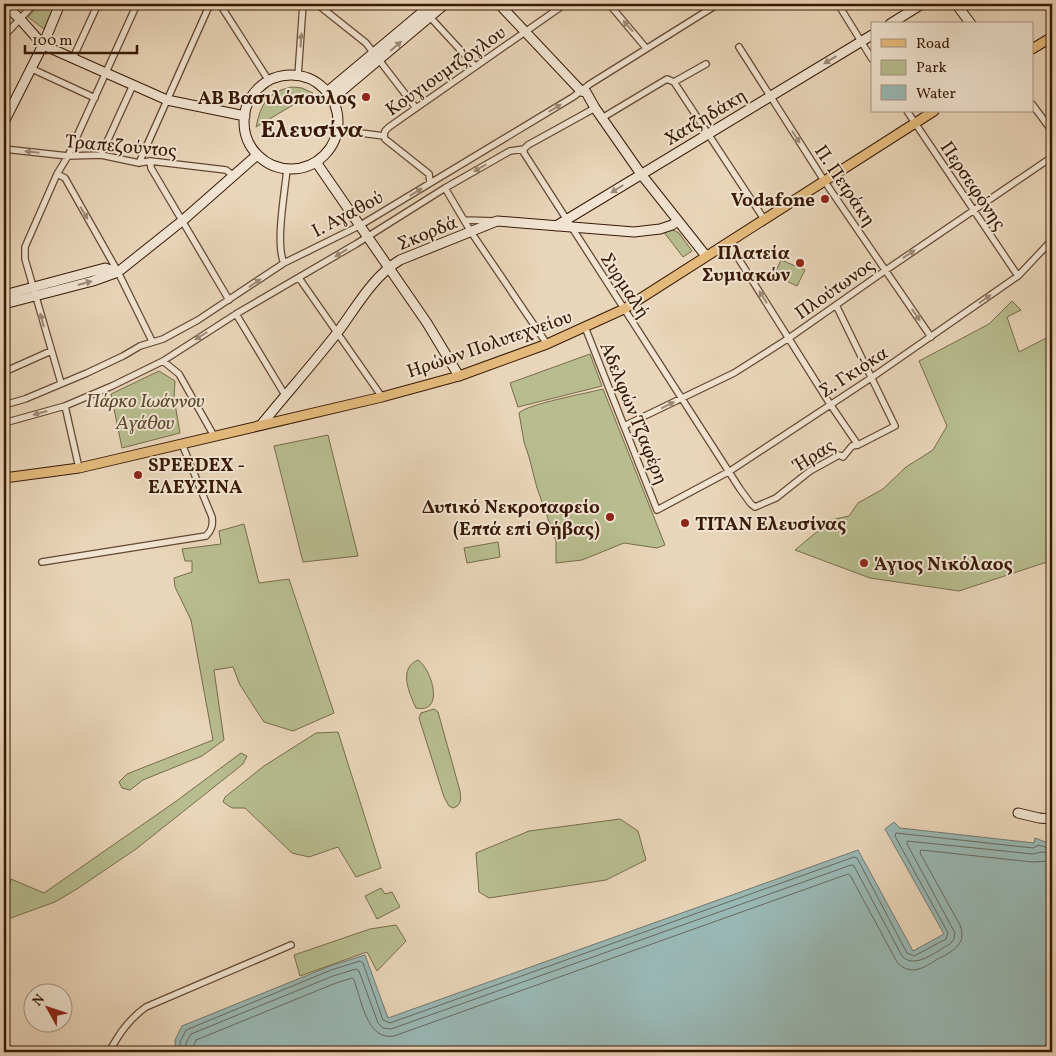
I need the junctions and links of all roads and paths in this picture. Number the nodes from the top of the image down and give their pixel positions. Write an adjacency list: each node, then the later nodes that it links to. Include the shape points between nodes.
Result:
1 (4, 4): 22 (street)
2 (34, 4): 22 (street)
3 (60, 4): 30 (street)
4 (98, 4): 36 (street)
5 (137, 4): 40 (street)
6 (210, 4): 49 (street)
7 (230, 4): 19 (street)
8 (304, 4): 41 (street, one-way to 8)
9 (317, 4): 34 (street, via 366,42)
10 (432, 4): 21 (street)
11 (446, 4): 21 (street)
12 (500, 4): 25 (street)
13 (565, 4): 25 (street, Κουγιουμτζόγλου)
14 (608, 4): 32 (street, one-way to 14)
15 (718, 4): 20 (street, Ι. Αγαθού)
16 (838, 4): 29 (street)
17 (922, 4): 23 (street)
18 (956, 4): 24 (street)
19 (219, 5): 42 (street)
20 (708, 6): 32 (street, Ι. Αγαθού)
21 (424, 10): 34 (street); 38 (street)
22 (20, 19): 27 (street); 30 (street)
23 (893, 22)
24 (970, 22)
25 (526, 32): 38 (street, Κουγιουμτζόγλου); 45 (street)
26 (871, 35): 29 (street, Χατζηδάκη)
27 (4, 36)
28 (1052, 37): 33 (main road)
29 (861, 42): 35 (street); 47 (street, Χατζηδάκη, one-way to 47)
30 (43, 45): 36 (street); 39 (street)
31 (739, 47): 47 (street, Π. Πετράκη)
32 (646, 48): 45 (street, Ι. Αγαθού)
33 (1034, 48)
34 (377, 56): 46 (street); 51 (street)
35 (871, 57)
36 (73, 58): 40 (street)
37 (706, 64): 43 (street)
38 (475, 66): 51 (street, Κουγιουμτζόγλου)
39 (30, 68): 48 (street); 57 (street)
40 (105, 73): 44 (street); 48 (street)
41 (298, 76): 42 (street); 46 (street, via 313,81)
42 (269, 81): 55 (street, via 251,98)
43 (674, 82): 56 (street, via 666,79); 61 (street)
44 (133, 85): 49 (street); 65 (street)
45 (581, 91): 52 (street, via 586,92); 77 (street, Ι. Αγαθού, one-way to 45)
46 (330, 96): 59 (street, via 336,111)
47 (769, 96): 61 (street, Χατζηδάκη); 76 (street, Π. Πετράκη, one-way to 76)
48 (94, 98): 66 (street)
49 (166, 100): 55 (street); 71 (street)
50 (1034, 107): 60 (street)
51 (416, 108): 62 (street, Κουγιουμτζόγλου, via 389,127)
52 (594, 108): 56 (street); 64 (street)
53 (908, 112): 58 (street, Περσεφόνης)
54 (933, 112): 58 (main road, Ηρώων Πολυτεχνείου)
55 (245, 116): 67 (street, via 244,126)
56 (602, 118): 74 (street)
57 (4, 122)
58 (915, 124): 76 (main road, Ηρώων Πολυτεχνείου); 79 (street, Περσεφόνης)
59 (337, 130): 62 (street, Κουγιουμτζόγλου); 70 (street, via 327,152)
60 (1052, 131)
61 (707, 133): 74 (street, Χατζηδάκη); 80 (street)
62 (384, 136): 77 (street, via 430,174)
63 (4, 149): 66 (street, Τραπεζούντος, one-way to 63)
64 (524, 149): 78 (street, one-way to 78, via 510,151); 85 (street, Συρμαλή, via 527,159)
65 (101, 155): 66 (street, Τραπεζούντος); 71 (street, Τραπεζούντος)
66 (68, 156): 73 (street)
67 (256, 156): 72 (street); 75 (street)
68 (1052, 157): 79 (street, Πλούτωνος)
69 (150, 162): 71 (street, Τραπεζούντος); 75 (street, Τραπεζούντος, via 226,170); 82 (street)
70 (316, 162): 72 (street, via 302,168); 86 (street)
71 (139, 163)
72 (287, 169): 92 (street, via 280,244)
73 (57, 174): 95 (street, one-way to 95, via 64,178); 98 (street, via 25,247 24,259)
74 (641, 174): 84 (street); 85 (street, Χατζηδάκη, one-way to 85)
75 (234, 176): 82 (street)
76 (825, 182): 80 (main road, Ηρώων Πολυτεχνείου); 94 (street, Π. Πετράκη)
77 (430, 183): 86 (street, Ι. Αγαθού, one-way to 77)
78 (445, 188): 81 (street); 88 (street)
79 (974, 211): 94 (street, Πλούτωνος, one-way to 79); 96 (street, Περσεφόνης)
80 (764, 219): 90 (main road, Ηρώων Πολυτεχνείου)
81 (464, 220): 83 (street); 87 (street)
82 (182, 221): 95 (street); 100 (street)
83 (498, 221): 85 (street, Σκορδά, via 555,226); 87 (street, Σκορδά)
84 (678, 221): 85 (street, Σκορδά, via 634,232); 91 (street)
85 (569, 224): 103 (street, Συρμαλή)
86 (359, 226): 88 (street); 92 (street, Ι. Αγαθού)
87 (471, 232): 93 (street, Σκορδά); 110 (street)
88 (366, 237): 93 (street); 97 (street, one-way to 97)
89 (1052, 240): 96 (street, Σ. Γκιόκα)
90 (728, 242): 91 (main road, Ηρώων Πολυτεχνείου); 108 (street, one-way to 90)
91 (706, 256): 103 (main road, Ηρώων Πολυτεχνείου)
92 (284, 263): 100 (street, Ι. Αγαθού, one-way to 92)
93 (388, 267): 106 (street, Σκορδά); 114 (street)
94 (886, 270): 102 (street, Πλούτωνος); 107 (street, Π. Πετράκη, one-way to 107)
95 (118, 272): 98 (street); 109 (street)
96 (1018, 276): 107 (street, Σ. Γκιόκα, one-way to 96)
97 (299, 278): 104 (street); 106 (street)
98 (34, 291): 99 (street); 101 (street); 111 (street, one-way to 98)
99 (4, 295)
100 (229, 300): 109 (street, Ι. Αγαθού, via 163,339)
101 (4, 304)
102 (836, 305): 108 (street, Πλούτωνος); 115 (street)
103 (624, 309): 105 (main road, Ηρώων Πολυτεχνείου); 119 (street, Συρμαλή)
104 (236, 314): 112 (street, one-way to 112); 117 (street)
105 (585, 326): 110 (main road, Ηρώων Πολυτεχνείου); 125 (street, Αδελφών Τζαφέρη)
106 (337, 333): 117 (street, Σκορδά); 118 (street)
107 (931, 337): 115 (street, Σ. Γκιόκα)
108 (789, 338): 119 (street, Πλούτωνος, via 734,373); 120 (street)
109 (152, 341): 116 (street, Ι. Αγαθού, via 104,366)
110 (547, 344): 114 (main road, Ηρώων Πολυτεχνείου)
111 (50, 351): 113 (street); 116 (street)
112 (163, 361): 122 (street); 126 (street, via 179,374)
113 (4, 372)
114 (459, 376): 118 (main road, Ηρώων Πολυτεχνείου)
115 (871, 378): 120 (street, Σ. Γκιόκα); 128 (street, Ήρας, via 895,426)
116 (61, 383): 121 (street, Ι. Αγαθού)
117 (285, 395): 124 (street, Σκορδά)
118 (382, 397): 124 (main road, Ηρώων Πολυτεχνείου)
119 (682, 399): 125 (street, Πλούτωνος, one-way to 119); 130 (street, Συρμαλή)
120 (830, 404): 128 (street); 130 (street, Σ. Γκιόκα)
121 (4, 405)
122 (65, 406): 123 (street, one-way to 123); 129 (street)
123 (4, 423)
124 (261, 425): 126 (main road, Ηρώων Πολυτεχνείου)
125 (624, 426): 133 (street, Αδελφών Τζαφέρη)
126 (214, 436): 127 (main road, Ηρώων Πολυτεχνείου)
127 (182, 444): 129 (main road, Ηρώων Πολυτεχνείου); 134 (street, via 212,517 213,524 206,536)
128 (858, 444): 132 (street, Ήρας, via 842,457 810,471 776,498 755,507)
129 (79, 468): 131 (main road, Ηρώων Πολυτεχνείου)
130 (730, 472): 132 (street, Συρμαλή); 133 (street, Σ. Γκιόκα)
131 (4, 478)
132 (751, 504)
133 (657, 510)
134 (42, 562)
135 (1018, 813): 136 (street)
136 (1052, 819)
137 (291, 945): 138 (street, via 146,1006 126,1024)
138 (109, 1052)

